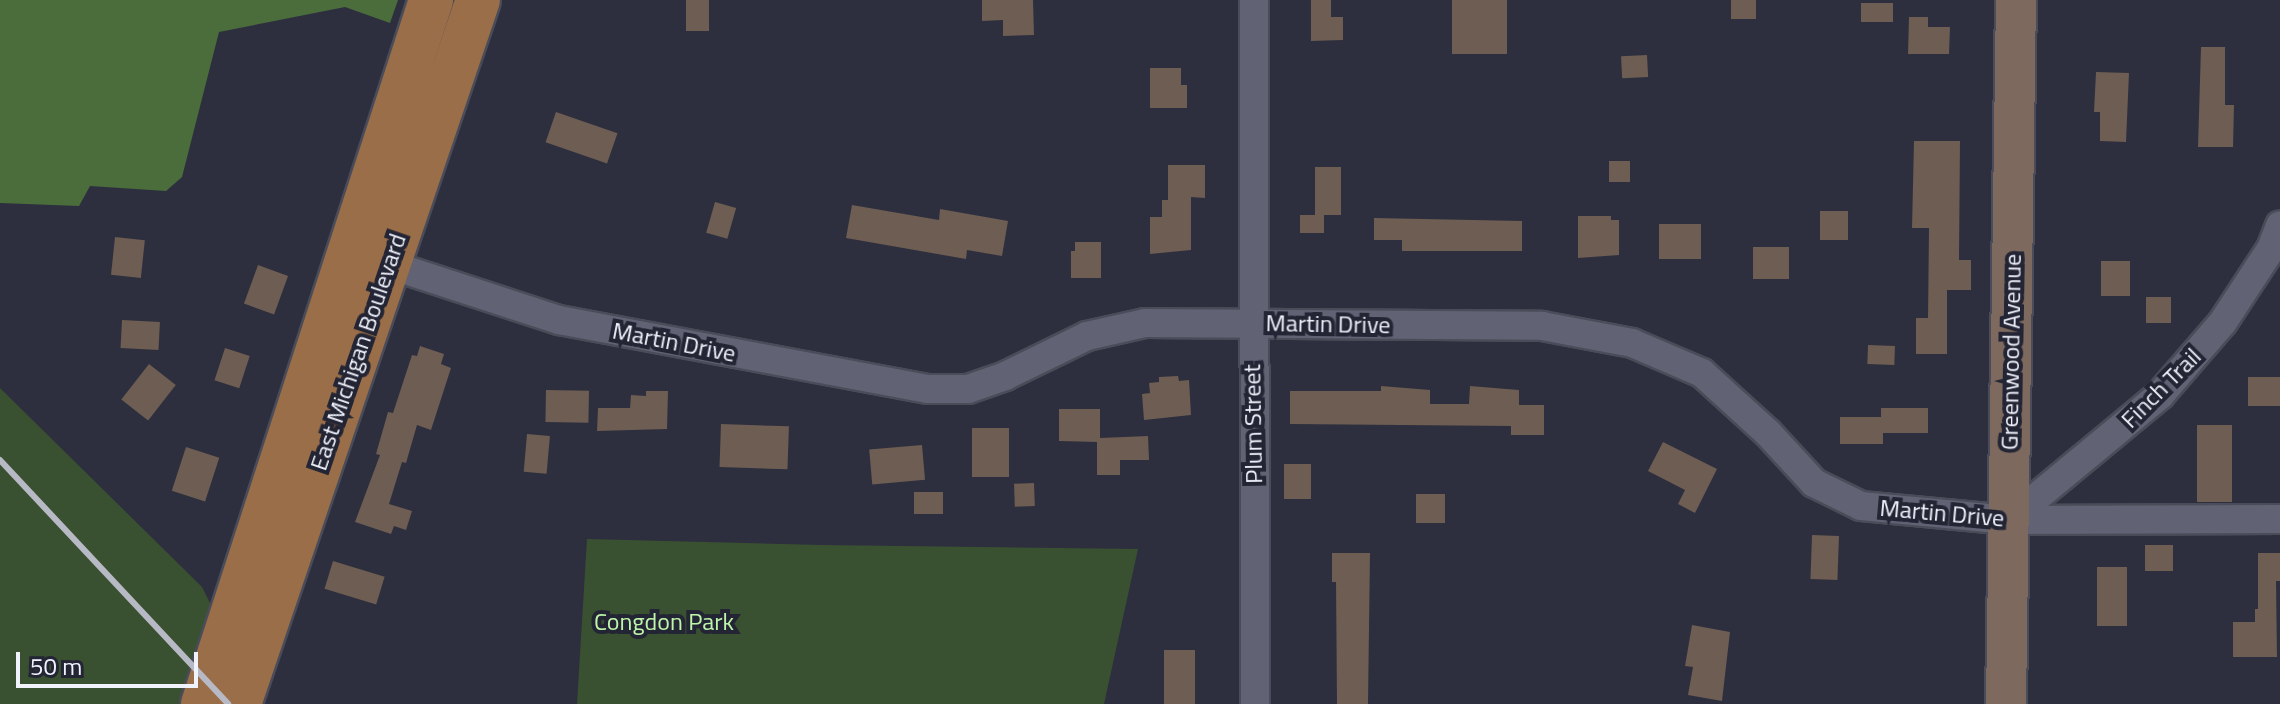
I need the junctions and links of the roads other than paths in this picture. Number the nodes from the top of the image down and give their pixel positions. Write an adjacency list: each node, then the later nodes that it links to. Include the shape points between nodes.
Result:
1 (431, 0): 6 (main road, East Michigan Boulevard)
2 (478, 0): 6 (main road, East Michigan Boulevard)
3 (1254, 0): 7 (street, Plum Street)
4 (2016, 0): 9 (street, Greenwood Avenue)
5 (2280, 226): 9 (street, Finch Trail, via 2271,249 2223,322 2160,395)
6 (368, 258): 7 (street, Martin Drive, via 559,320 928,389 968,389 1087,336 1145,323); 10 (main road, East Michigan Boulevard); 11 (main road, East Michigan Boulevard)
7 (1252, 323): 9 (street, Martin Drive, via 1542,326 1632,343 1702,373 1814,483 1861,506); 12 (street, Plum Street)
8 (2280, 519): 9 (street, Martin Drive)
9 (2009, 520): 13 (street, Greenwood Avenue)
10 (203, 704)
11 (239, 704)
12 (1255, 704)
13 (2006, 704)

